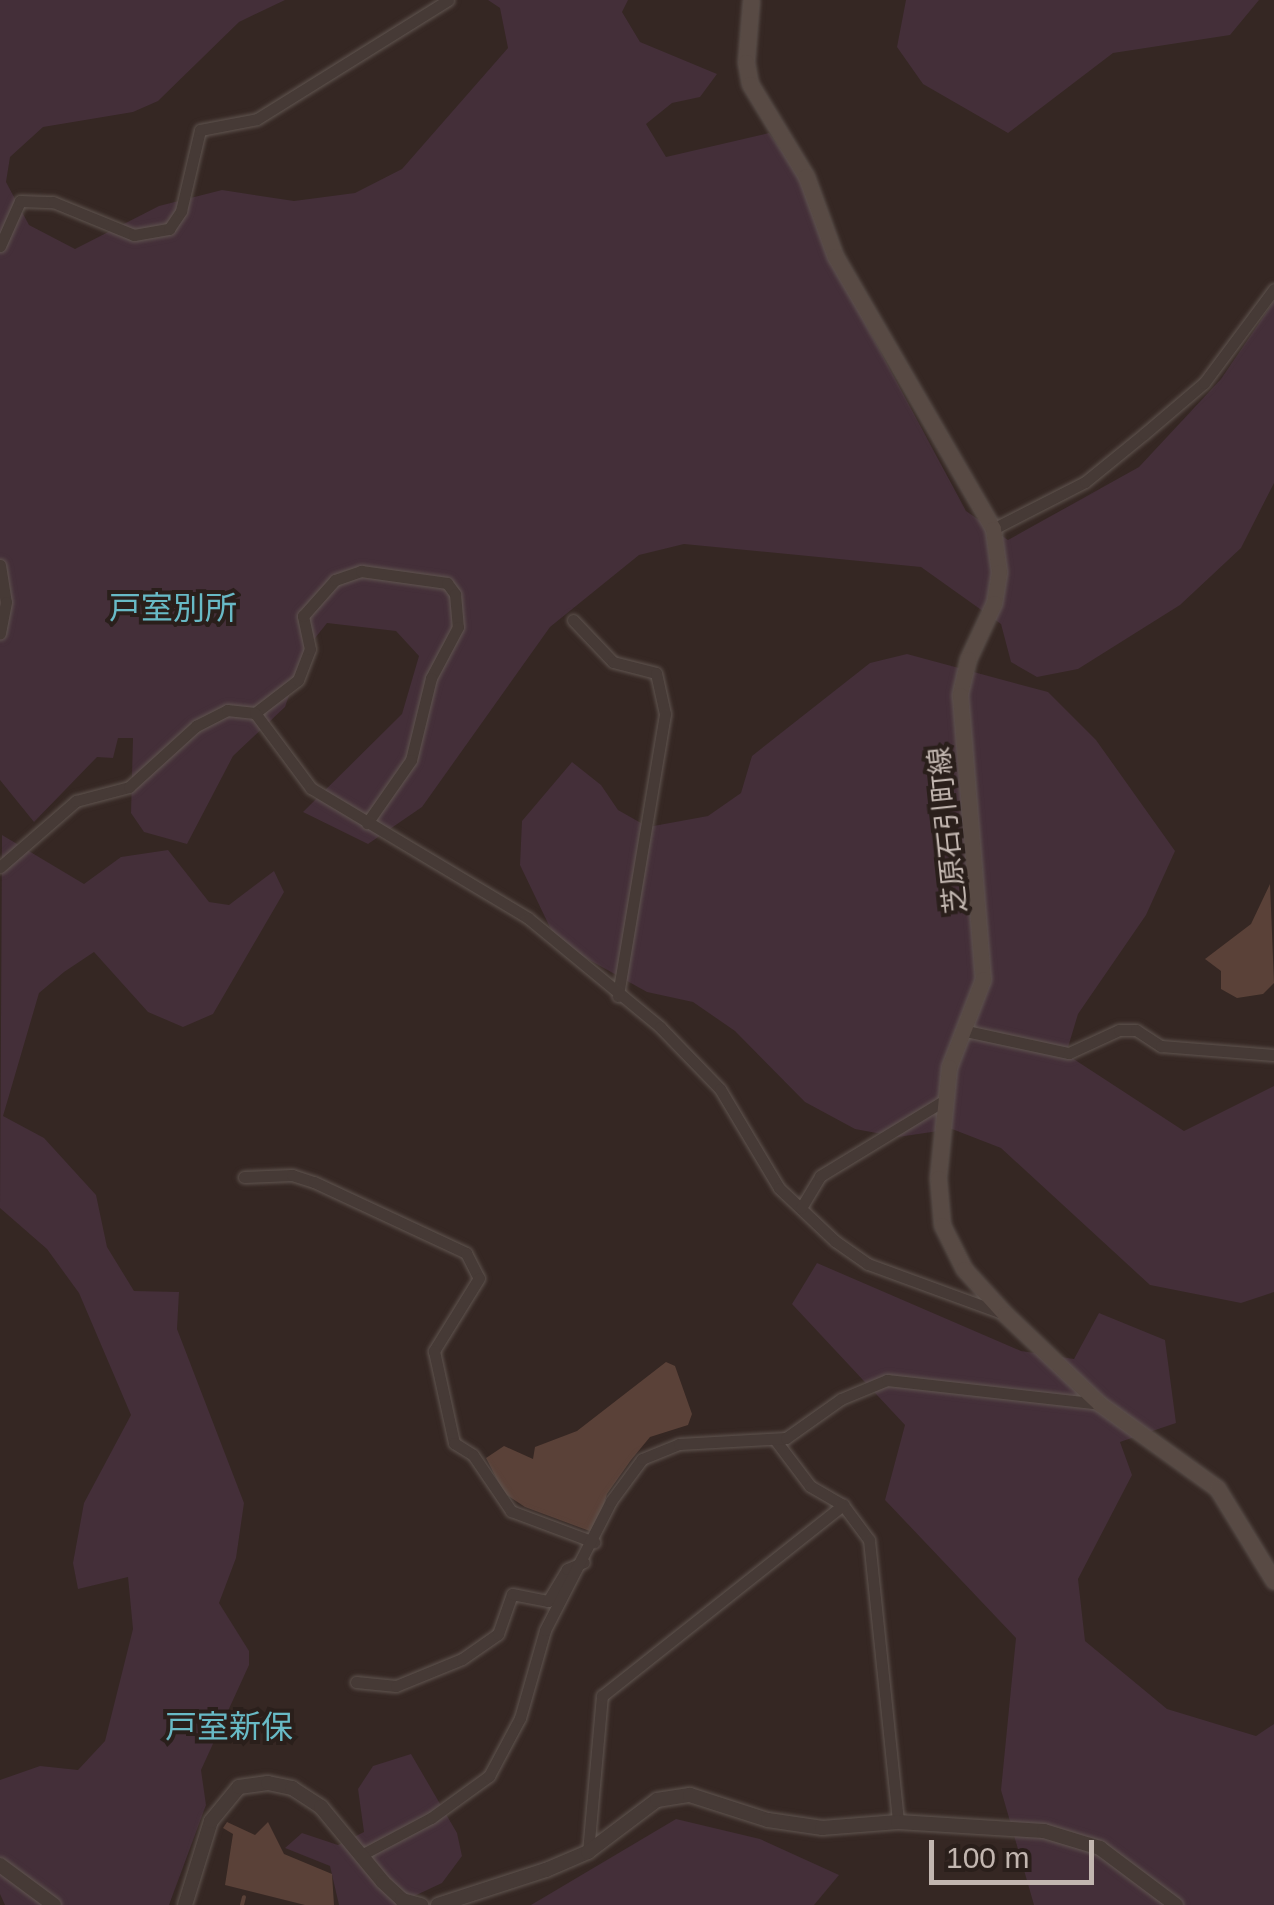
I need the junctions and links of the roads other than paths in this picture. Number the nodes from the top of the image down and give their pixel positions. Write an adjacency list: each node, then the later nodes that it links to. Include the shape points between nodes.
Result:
1 (448, 0): 3 (street, via 258,119 200,130 181,211 170,229 134,234 53,202 20,201)
2 (751, 0): 5 (main road, 芝原石引町線, via 750,84 806,176 835,256)
3 (0, 246)
4 (1274, 289): 5 (street, via 1204,382 1144,434 1085,482)
5 (993, 530): 13 (main road, 芝原石引町線, via 999,572 994,603 968,659 960,696 984,945 983,979)
6 (0, 565): 8 (street, via 6,589)
7 (573, 620): 12 (street, via 613,662 656,673 665,714)
8 (0, 633)
9 (255, 713): 10 (street, via 311,788); 10 (street, via 298,680 310,649 304,616 334,580 361,571 446,583 455,594 458,626 431,678 411,760); 11 (street, via 227,710 196,726 130,787 76,802)
10 (368, 823): 12 (street, via 528,918)
11 (0, 867)
12 (618, 996): 17 (street, via 660,1026 720,1089 766,1172)
13 (966, 1030): 14 (street, via 1068,1052 1119,1030 1136,1030 1160,1046); 15 (main road, 芝原石引町線, via 949,1067)
14 (1274, 1054)
15 (945, 1100): 17 (street, via 820,1176); 18 (main road, 芝原石引町線, via 938,1178 942,1226 964,1269)
16 (244, 1177): 22 (street, via 292,1175 314,1182 466,1253 479,1278 434,1351 454,1443 473,1455 512,1511)
17 (800, 1208): 18 (street, via 868,1264)
18 (1005, 1314): 19 (main road, 芝原石引町線)
19 (1100, 1404): 20 (street, via 887,1380 866,1385); 24 (main road, 芝原石引町線, via 1217,1488)
20 (776, 1441): 21 (street, via 810,1486); 22 (street, via 658,1450 631,1470)
21 (843, 1504): 26 (street, via 869,1540); 27 (street, via 602,1696)
22 (594, 1542): 23 (street)
23 (584, 1562): 25 (street, via 567,1569 548,1601 512,1594 498,1634 462,1659 396,1686); 28 (street, via 545,1630 520,1718 489,1776 431,1818)
24 (1274, 1581)
25 (356, 1682)
26 (898, 1822): 27 (street, via 804,1825 690,1795 658,1800); 34 (street, via 991,1825 1076,1840 1135,1868)
27 (588, 1852): 33 (street, via 517,1883)
28 (363, 1854): 31 (street, via 321,1807 292,1788 239,1788 211,1821); 32 (street, via 402,1900)
29 (0, 1865): 30 (street)
30 (54, 1905)
31 (185, 1905)
32 (421, 1905)
33 (438, 1905)
34 (1176, 1905)

